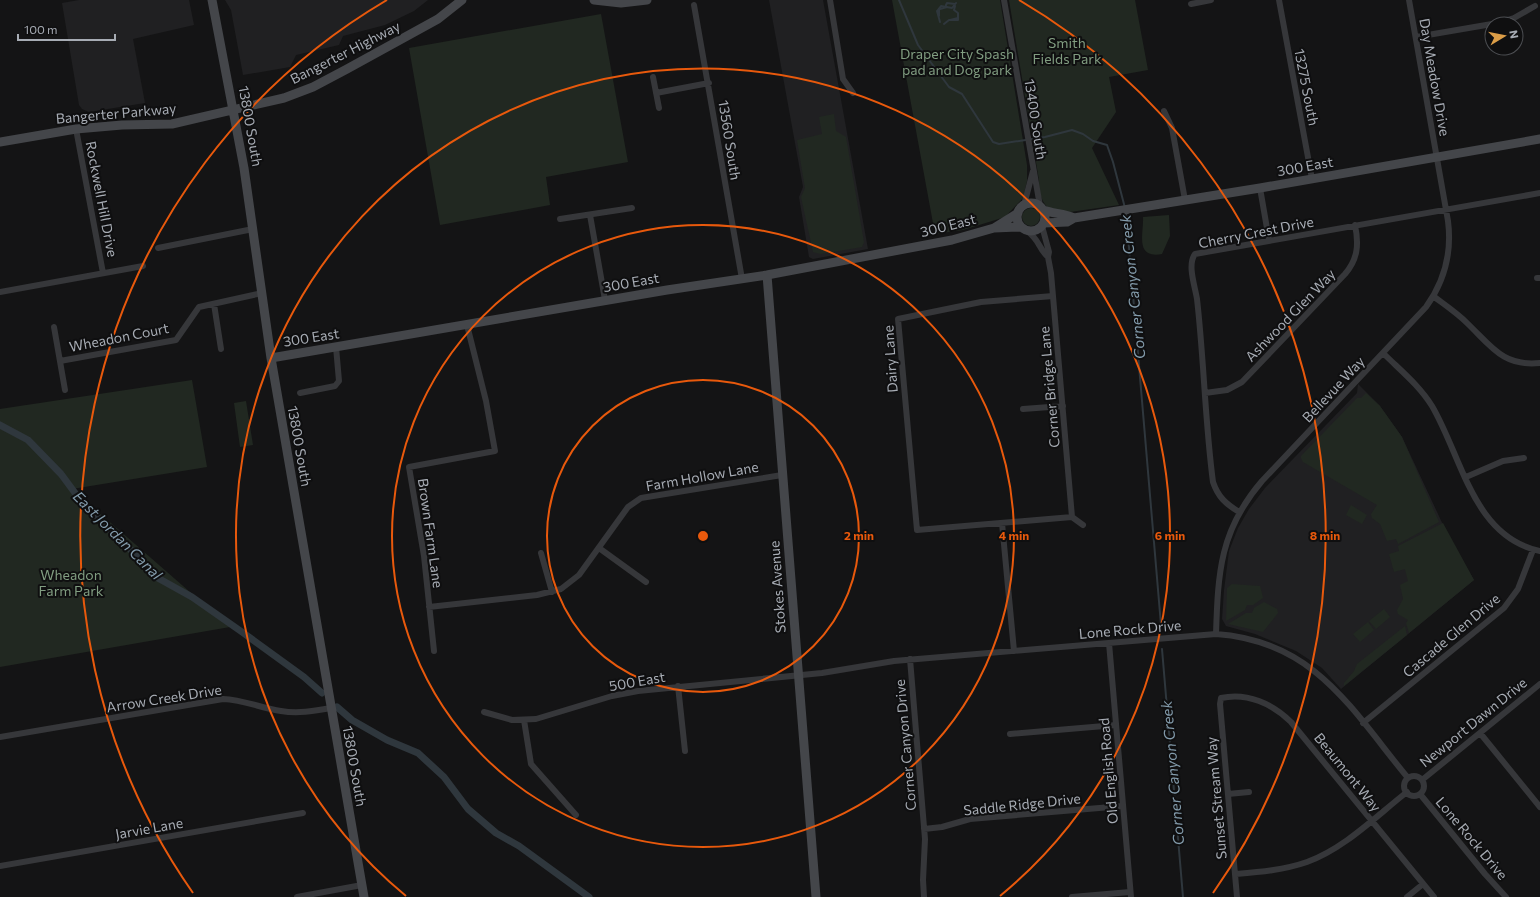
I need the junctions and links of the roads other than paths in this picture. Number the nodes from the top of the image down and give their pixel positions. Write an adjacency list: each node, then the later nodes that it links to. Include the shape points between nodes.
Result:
1 (212, 0): 21 (main road, 13800 South)
2 (462, 0): 21 (main road, Bangerter Highway, via 438,19 313,87 284,98)
3 (594, 0): 4 (main road, via 621,3)
4 (647, 0)
5 (830, 0): 19 (street, via 844,79)
6 (1004, 0): 27 (street, 13400 South)
7 (1211, 0): 10 (street)
8 (1279, 0): 28 (street, 13275 South)
9 (1409, 0): 15 (street, Day Meadow Drive)
10 (1191, 4)
11 (694, 5): 17 (street, 13560 South)
12 (1535, 6): 13 (street)
13 (1518, 16)
14 (1484, 26): 15 (street)
15 (1416, 37): 26 (street, Day Meadow Drive)
16 (653, 77): 18 (street)
17 (708, 83): 18 (street); 51 (street, 13560 South)
18 (656, 92): 20 (street)
19 (853, 93)
20 (659, 108)
21 (234, 111): 23 (main road, Bangerter Parkway, via 172,124); 43 (main road, 13800 South)
22 (1164, 111): 31 (street, via 1172,128)
23 (76, 129): 25 (main road, Bangerter Parkway); 49 (street, Rockwell Hill Drive)
24 (1540, 139): 26 (main road, 300 East)
25 (0, 142)
26 (1437, 157): 28 (main road, 300 East); 35 (street, Bellevue Way)
27 (1033, 172): 32 (street, 13400 South); 34 (street, 13400 South)
28 (1312, 179): 29 (main road, 300 East)
29 (1260, 188): 31 (main road, 300 East); 45 (street)
30 (1540, 193): 35 (street, Cherry Crest Drive)
31 (1185, 200): 38 (main road, 300 East)
32 (1024, 205): 34 (main road, via 1032,203); 36 (main road)
33 (632, 208): 37 (street)
34 (1042, 208): 38 (main road, 300 East); 40 (main road, via 1045,216)
35 (1446, 209): 41 (street, Cherry Crest Drive); 55 (street, Bellevue Way, via 1449,229 1448,255 1444,272)
36 (1018, 213): 42 (main road, 300 East); 44 (main road, via 1017,220)
37 (590, 215): 39 (street); 56 (street)
38 (1074, 218): 40 (main road, 300 East, via 1066,222)
39 (560, 219)
40 (1043, 224): 44 (main road, via 1036,231); 47 (street, Corner Bridge Lane)
41 (1355, 225): 45 (street, Cherry Crest Drive); 68 (street, Ashwood Glen Way, via 1357,250 1352,266 1346,274 1242,382 1227,390)
42 (994, 228): 44 (main road, 300 East); 50 (main road, 300 East, via 952,240)
43 (253, 229): 46 (street); 53 (main road, 13800 South)
44 (1024, 229): 47 (street, Corner Bridge Lane, via 1038,240)
45 (1269, 240): 68 (street, Cherry Crest Drive, via 1198,253 1192,258)
46 (158, 248)
47 (1048, 257): 54 (street, Corner Bridge Lane)
48 (143, 266): 49 (street)
49 (103, 273): 52 (street)
50 (767, 275): 51 (main road, 300 East); 72 (main road, Stokes Avenue)
51 (742, 279): 56 (main road, 300 East)
52 (0, 292)
53 (262, 293): 57 (street, Wheadon Court); 63 (main road, 13800 South)
54 (1054, 296): 69 (street, Corner Bridge Lane); 76 (street, Dairy Lane, via 981,302 898,318 917,530)
55 (1433, 296): 62 (street, Bellevue Way); 65 (street, via 1456,313 1498,354 1514,362)
56 (605, 300): 58 (main road, 300 East)
57 (214, 304): 61 (street); 64 (street, Wheadon Court, via 199,307 176,340)
58 (467, 325): 60 (main road, 300 East); 84 (street, Brown Farm Lane, via 486,401 495,451 409,467 420,529)
59 (54, 327): 64 (street, Wheadon Court)
60 (336, 347): 63 (main road, 300 East); 67 (street, via 339,381 334,386)
61 (222, 349)
62 (1383, 353): 73 (street, via 1426,396); 74 (street, Bellevue Way, via 1262,482)
63 (271, 358): 94 (main road, 13800 South)
64 (60, 361): 66 (street, Wheadon Court)
65 (1540, 363)
66 (65, 390)
67 (300, 393)
68 (1205, 393): 74 (street, Cherry Crest Drive, via 1213,482 1225,503)
69 (1063, 406): 70 (street); 75 (street, Corner Bridge Lane)
70 (1023, 409)
71 (1524, 458): 73 (street, via 1503,461)
72 (782, 475): 78 (street, Farm Hollow Lane, via 641,498 628,507); 90 (main road, Stokes Avenue)
73 (1466, 477): 79 (street, via 1478,504 1491,522 1506,537)
74 (1239, 512): 85 (street, Bellevue Way, via 1228,536 1218,574)
75 (1072, 517): 76 (street); 77 (street)
76 (1002, 523): 88 (street)
77 (1083, 525)
78 (599, 548): 82 (street); 83 (street, Farm Hollow Lane, via 574,580)
79 (1533, 550): 80 (street); 97 (street, Cascade Glen Drive, via 1518,589 1504,608)
80 (1540, 552)
81 (541, 553): 83 (street)
82 (646, 582)
83 (552, 592): 84 (street, Farm Hollow Lane)
84 (429, 607): 87 (street, Brown Farm Lane)
85 (1216, 634): 86 (street, Lone Rock Drive); 97 (street, Lone Rock Drive, via 1257,641 1296,658 1323,677)
86 (1109, 643): 88 (street, Lone Rock Drive); 98 (street, Old English Road)
87 (434, 651)
88 (1014, 651): 89 (street, Lone Rock Drive)
89 (910, 659): 90 (street, Lone Rock Drive); 114 (street, Corner Canyon Drive)
90 (798, 675): 92 (street, 500 East); 122 (main road, Stokes Avenue)
91 (1540, 684): 99 (street, Newport Dawn Drive)
92 (678, 686): 96 (street, 500 East, via 612,696 541,718); 102 (street)
93 (1221, 698): 107 (street, Sunset Stream Way); 113 (street, Beaumont Way, via 1234,696 1257,700 1286,716)
94 (331, 708): 101 (street, Arrow Creek Drive, via 287,712 240,700 218,700); 118 (main road, 13800 South)
95 (484, 712): 96 (street, 500 East, via 506,719)
96 (524, 720): 112 (street, via 531,764)
97 (1363, 723): 103 (street, Lone Rock Drive)
98 (1116, 725): 100 (street); 109 (street, Old English Road)
99 (1480, 733): 104 (street, Newport Dawn Drive); 110 (street)
100 (1010, 734)
101 (0, 737)
102 (685, 751)
103 (1408, 778): 104 (street, via 1415,776); 106 (street, via 1404,784)
104 (1422, 780): 108 (street, via 1424,787)
105 (1249, 792): 107 (street)
106 (1407, 792): 108 (street, via 1412,796); 113 (street)
107 (1228, 794): 116 (street, Sunset Stream Way)
108 (1420, 794): 128 (street, Lone Rock Drive)
109 (1123, 806): 114 (street, Saddle Ridge Drive, via 970,819); 119 (street, Old English Road)
110 (1540, 807)
111 (303, 813): 115 (street, Jarvie Lane)
112 (576, 816)
113 (1372, 821): 116 (street, via 1337,847 1307,862 1274,870); 117 (street, Beaumont Way)
114 (924, 829): 123 (street, Corner Canyon Drive)
115 (0, 866)
116 (1235, 874): 125 (street, Sunset Stream Way)
117 (1423, 884): 126 (street); 127 (street, Beaumont Way)
118 (362, 885): 120 (street); 121 (main road, 13800 South)
119 (1130, 894): 124 (street)
120 (297, 897)
121 (364, 897)
122 (816, 897)
123 (924, 897)
124 (1072, 897)
125 (1236, 897)
126 (1407, 897)
127 (1434, 897)
128 (1506, 897)

